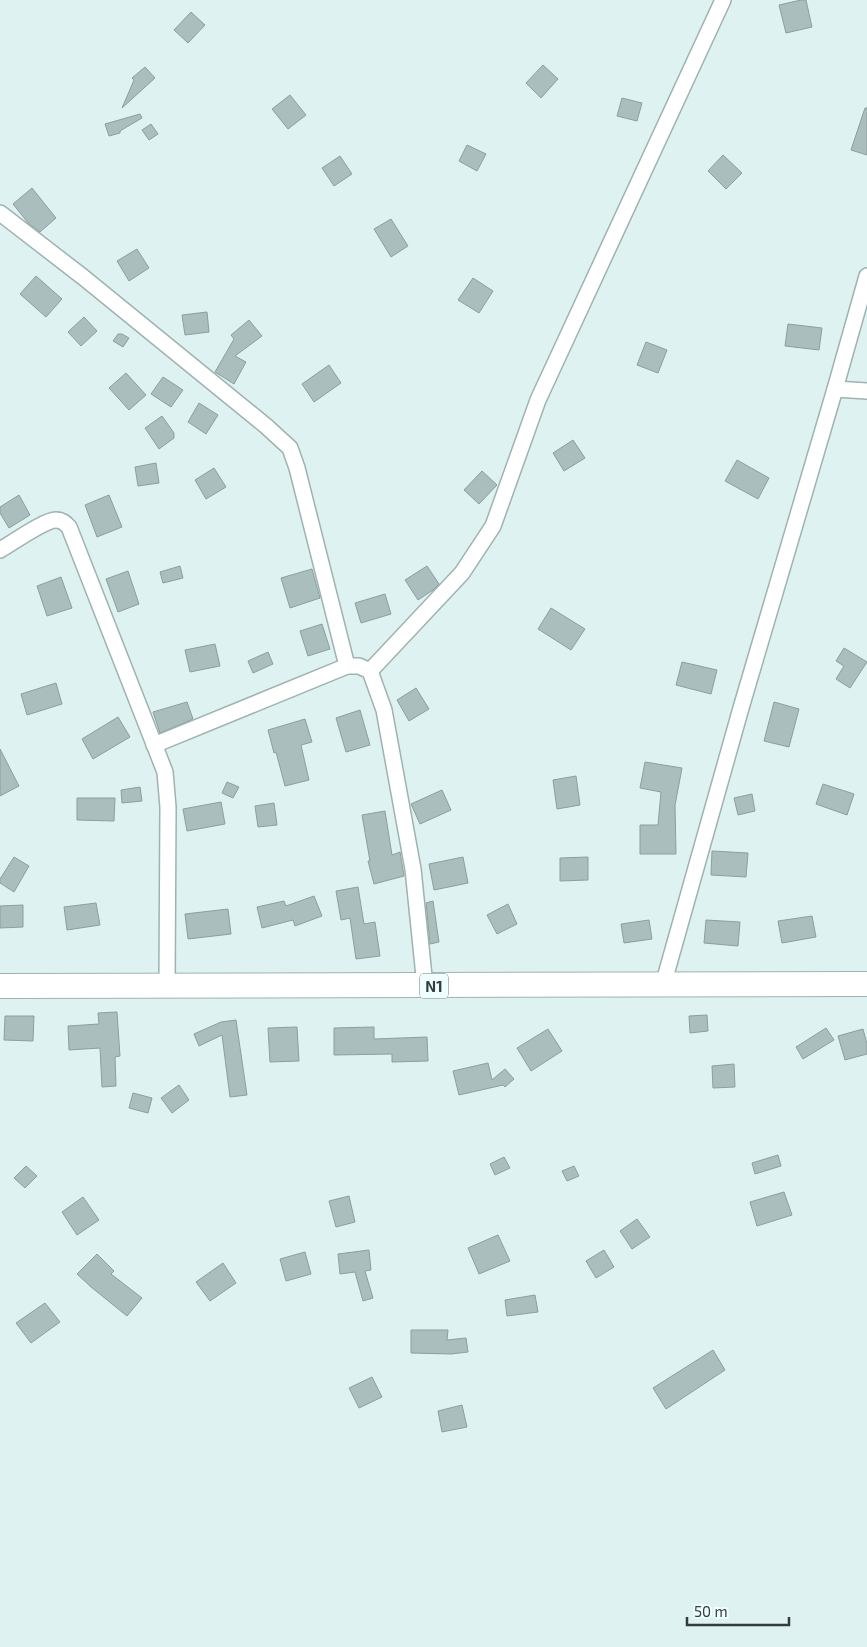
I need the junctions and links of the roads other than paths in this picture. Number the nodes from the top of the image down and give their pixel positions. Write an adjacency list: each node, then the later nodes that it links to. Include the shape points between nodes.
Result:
1 (723, 0): 8 (street, via 538,400 493,526 462,573)
2 (0, 212): 7 (street, via 290,448)
3 (867, 276): 4 (street)
4 (835, 389): 5 (street); 10 (street)
5 (867, 391)
6 (0, 550): 9 (street, via 46,522 63,521 70,527)
7 (347, 666): 8 (street, via 359,666); 9 (street)
8 (370, 671): 14 (street, via 384,710 413,868)
9 (154, 745): 12 (street, via 164,772 168,807)
10 (662, 984): 11 (main road, N1); 14 (main road, N1)
11 (867, 984)
12 (167, 985): 13 (main road, N1); 14 (main road, N1)
13 (0, 986)
14 (425, 986)

